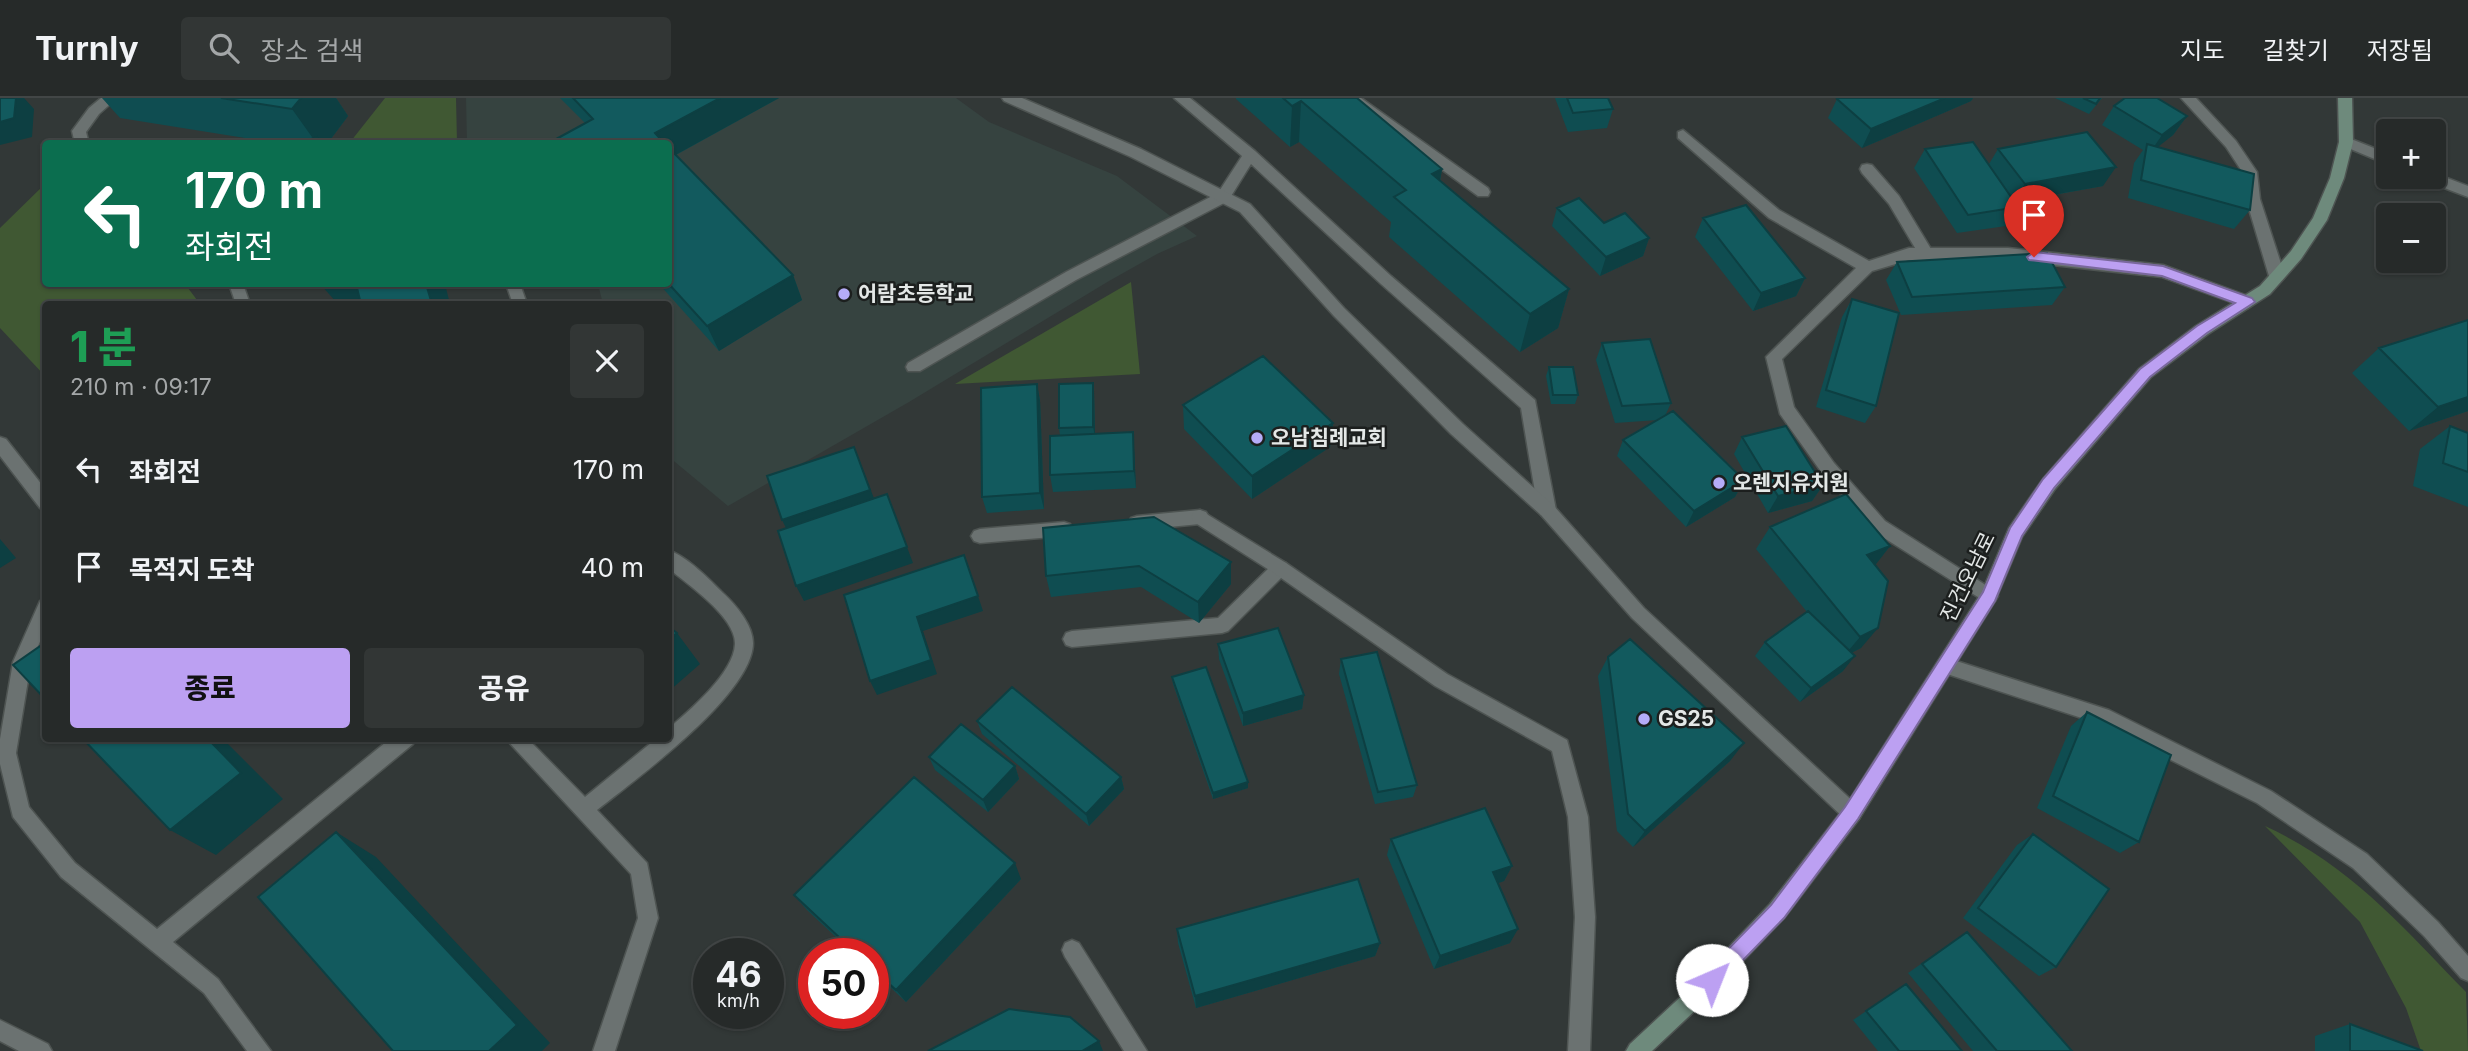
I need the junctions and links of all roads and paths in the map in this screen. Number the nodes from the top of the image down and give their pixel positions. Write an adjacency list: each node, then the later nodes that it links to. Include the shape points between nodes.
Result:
1 (110, 98): 8 (street, via 79,131)
2 (1009, 98): 16 (street)
3 (1351, 98): 14 (street)
4 (2188, 98): 19 (street, via 2250,172 2252,199)
5 (2345, 98): 9 (main road, 진건오남로)
6 (1188, 100): 10 (street)
7 (1683, 135): 18 (street, via 1774,214)
8 (81, 140)
9 (2346, 142): 11 (street); 19 (main road, 진건오남로, via 2319,220)
10 (1250, 155): 16 (street); 24 (street, via 1529,405)
11 (2376, 155)
12 (1867, 169): 17 (street, via 1894,200)
13 (2446, 183): 15 (street)
14 (1483, 192)
15 (2468, 192)
16 (1223, 197): 21 (street, via 1071,276); 24 (street, via 1245,208 1349,322)
17 (1926, 254): 18 (street, via 1909,254); 20 (street, via 2008,254 2163,271)
18 (1867, 267): 30 (street, via 1774,357 1786,409 1828,468 1879,526)
19 (2277, 276): 20 (main road, 진건오남로)
20 (2248, 302): 30 (main road, 진건오남로, via 2145,373 2049,484 2015,533)
21 (914, 367)
22 (0, 444): 23 (street)
23 (42, 498)
24 (1547, 510): 39 (street, via 1638,613)
25 (1118, 524): 29 (street, via 1200,517)
26 (1076, 528): 27 (street)
27 (980, 536)
28 (672, 560): 34 (street, via 738,625 744,646 731,678)
29 (1280, 568): 32 (street, via 1222,625); 48 (street, via 1441,680 1560,746 1578,817 1585,917)
30 (1989, 596): 33 (main road, 진건오남로)
31 (42, 615): 40 (street, via 22,662 7,753 20,811 68,870)
32 (1072, 639)
33 (1947, 666): 39 (main road, 진건오남로); 42 (street, via 2102,716 2264,797 2360,861)
34 (672, 736)
35 (401, 742): 40 (street)
36 (518, 742): 38 (street)
37 (665, 742): 38 (street)
38 (584, 809): 46 (street, via 640,870 648,918)
39 (1852, 813): 49 (main road, 진건오남로, via 1777,911)
40 (157, 942): 45 (street, via 211,985)
41 (1072, 950): 47 (street)
42 (2468, 971)
43 (0, 1030): 44 (street)
44 (41, 1051)
45 (260, 1051)
46 (604, 1051)
47 (1136, 1051)
48 (1578, 1051)
49 (1637, 1051)

